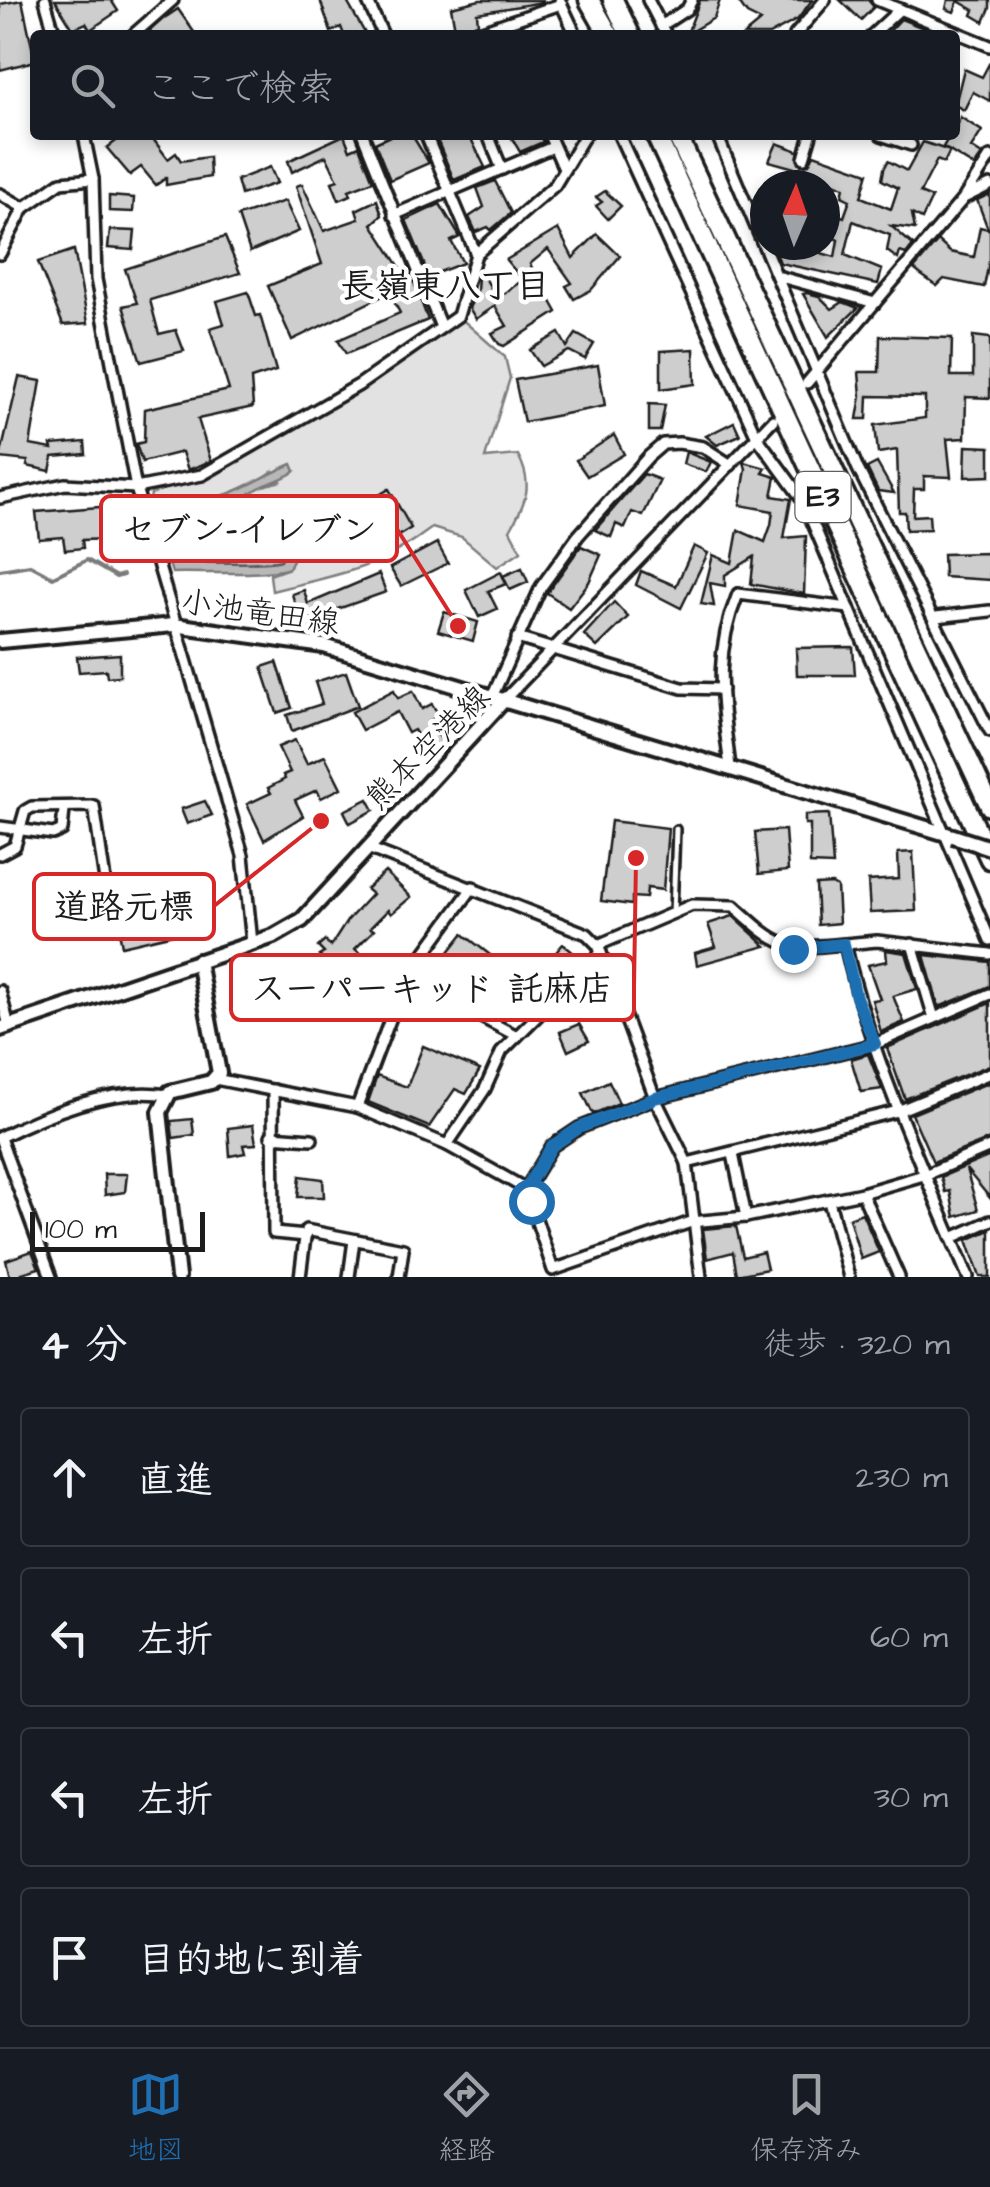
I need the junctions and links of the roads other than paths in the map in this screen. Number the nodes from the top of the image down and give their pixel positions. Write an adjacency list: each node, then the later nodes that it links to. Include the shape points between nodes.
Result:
1 (45, 0): 13 (street)
2 (172, 0): 14 (street)
3 (367, 0): 15 (street)
4 (591, 0): 19 (highway)
5 (613, 0): 20 (highway)
6 (648, 0): 21 (street)
7 (692, 0): 22 (street)
8 (825, 0): 23 (street)
9 (877, 0): 11 (street)
10 (560, 2): 12 (street); 18 (street)
11 (900, 9): 24 (street); 25 (street)
12 (504, 23): 16 (street); 17 (street)
13 (54, 30)
14 (139, 30)
15 (381, 30)
16 (484, 30)
17 (508, 30)
18 (574, 30)
19 (606, 30)
20 (628, 30)
21 (663, 30)
22 (664, 30)
23 (799, 30)
24 (877, 30)
25 (951, 30)
26 (960, 34): 27 (street)
27 (990, 46)
28 (86, 140): 43 (street)
29 (93, 140): 43 (street)
30 (365, 140): 54 (street)
31 (428, 140): 50 (street)
32 (490, 140): 46 (street)
33 (551, 140): 42 (street)
34 (582, 140): 47 (street)
35 (621, 140): 63 (street)
36 (658, 140): 87 (highway, E3)
37 (678, 140): 78 (highway, E3)
38 (719, 140): 57 (street)
39 (809, 140): 44 (street)
40 (895, 140): 41 (street)
41 (910, 145)
42 (553, 147): 46 (street); 47 (street)
43 (90, 154): 48 (street)
44 (804, 158)
45 (990, 158): 52 (street)
46 (502, 169): 50 (street)
47 (564, 169): 56 (street, via 555,186)
48 (93, 179): 53 (street, via 61,182); 65 (street, via 96,279)
49 (990, 184): 52 (street)
50 (450, 191): 54 (street); 56 (street)
51 (0, 194): 53 (street)
52 (963, 199): 58 (street)
53 (24, 208): 55 (street)
54 (394, 214): 59 (street)
55 (0, 254)
56 (476, 254): 59 (street, via 458,316)
57 (778, 276): 58 (street); 60 (street)
58 (875, 303): 60 (street)
59 (441, 327): 65 (street, via 235,459 202,475)
60 (818, 370): 61 (street); 69 (street, via 858,469)
61 (806, 383)
62 (773, 420): 63 (street)
63 (757, 437): 64 (street); 67 (street, via 803,500)
64 (731, 465): 71 (street, via 703,447 663,444 578,536 541,587); 73 (street)
65 (136, 488): 66 (street, via 65,484); 70 (street)
66 (0, 498)
67 (849, 608): 74 (street, via 738,594 723,630); 83 (street)
68 (990, 611): 69 (street)
69 (936, 617): 76 (street)
70 (174, 625): 72 (main road, 小池竜田線); 75 (main road, 小池竜田線, via 324,646); 92 (street, via 243,855)
71 (518, 638): 73 (street); 75 (street)
72 (0, 641)
73 (553, 649): 74 (street, via 682,688); 75 (street)
74 (722, 689): 77 (street)
75 (500, 696): 77 (main road, 熊本空港線); 84 (main road, 熊本空港線)
76 (990, 731)
77 (730, 767): 83 (main road, 熊本空港線)
78 (990, 806)
79 (64, 810): 82 (street, via 32,807); 82 (street, via 62,830); 89 (street, via 94,806 108,901)
80 (0, 828): 82 (street)
81 (676, 830): 90 (lane)
82 (19, 832): 86 (street, via 9,853)
83 (947, 834): 85 (main road, 熊本空港線, bridge); 91 (street)
84 (368, 848): 88 (street); 92 (main road, 熊本空港線, via 302,920)
85 (990, 848)
86 (0, 854)
87 (990, 858)
88 (474, 887): 95 (street, via 587,934); 98 (street)
89 (152, 894)
90 (672, 913): 93 (street, via 692,905 734,906 793,949); 95 (street)
91 (990, 940)
92 (252, 943): 97 (main road, 熊本空港線)
93 (844, 944): 94 (street); 104 (street)
94 (912, 944): 96 (street); 101 (street)
95 (600, 949): 103 (street); 109 (street)
96 (990, 954)
97 (198, 961): 102 (main road, 熊本空港線); 106 (main road, via 219,1064)
98 (417, 964): 103 (street, via 473,991 478,1015); 110 (street)
99 (0, 991): 102 (street)
100 (990, 994): 101 (street)
101 (934, 1018): 104 (street)
102 (4, 1028)
103 (518, 1036): 115 (street, via 502,1051)
104 (875, 1044): 109 (street); 111 (street)
105 (990, 1072): 111 (street)
106 (216, 1079): 107 (street); 108 (main road)
107 (273, 1090): 110 (street); 112 (street)
108 (167, 1095): 113 (street, via 143,1091 55,1112); 131 (main road, via 160,1112)
109 (655, 1098): 118 (street); 120 (street, via 561,1136)
110 (357, 1107): 115 (street)
111 (898, 1111): 117 (street); 119 (street)
112 (271, 1136): 114 (street); 126 (street, via 274,1233)
113 (0, 1138): 130 (street)
114 (312, 1138)
115 (447, 1145): 120 (street)
116 (990, 1147): 119 (street)
117 (733, 1154): 118 (street); 123 (street)
118 (687, 1164): 125 (street)
119 (927, 1174): 121 (street); 127 (street)
120 (526, 1188): 125 (street, via 553,1270)
121 (862, 1193): 122 (street); 137 (street)
122 (829, 1201): 123 (street); 136 (street)
123 (746, 1217): 125 (street)
124 (990, 1221): 127 (street)
125 (691, 1222): 135 (street)
126 (306, 1236): 128 (street, via 306,1230); 132 (street)
127 (952, 1238): 129 (street)
128 (354, 1240): 133 (street); 134 (street, via 403,1249)
129 (963, 1275)
130 (51, 1277)
131 (178, 1277)
132 (300, 1277)
133 (349, 1277)
134 (399, 1277)
135 (701, 1277)
136 (850, 1277)
137 (899, 1277)

